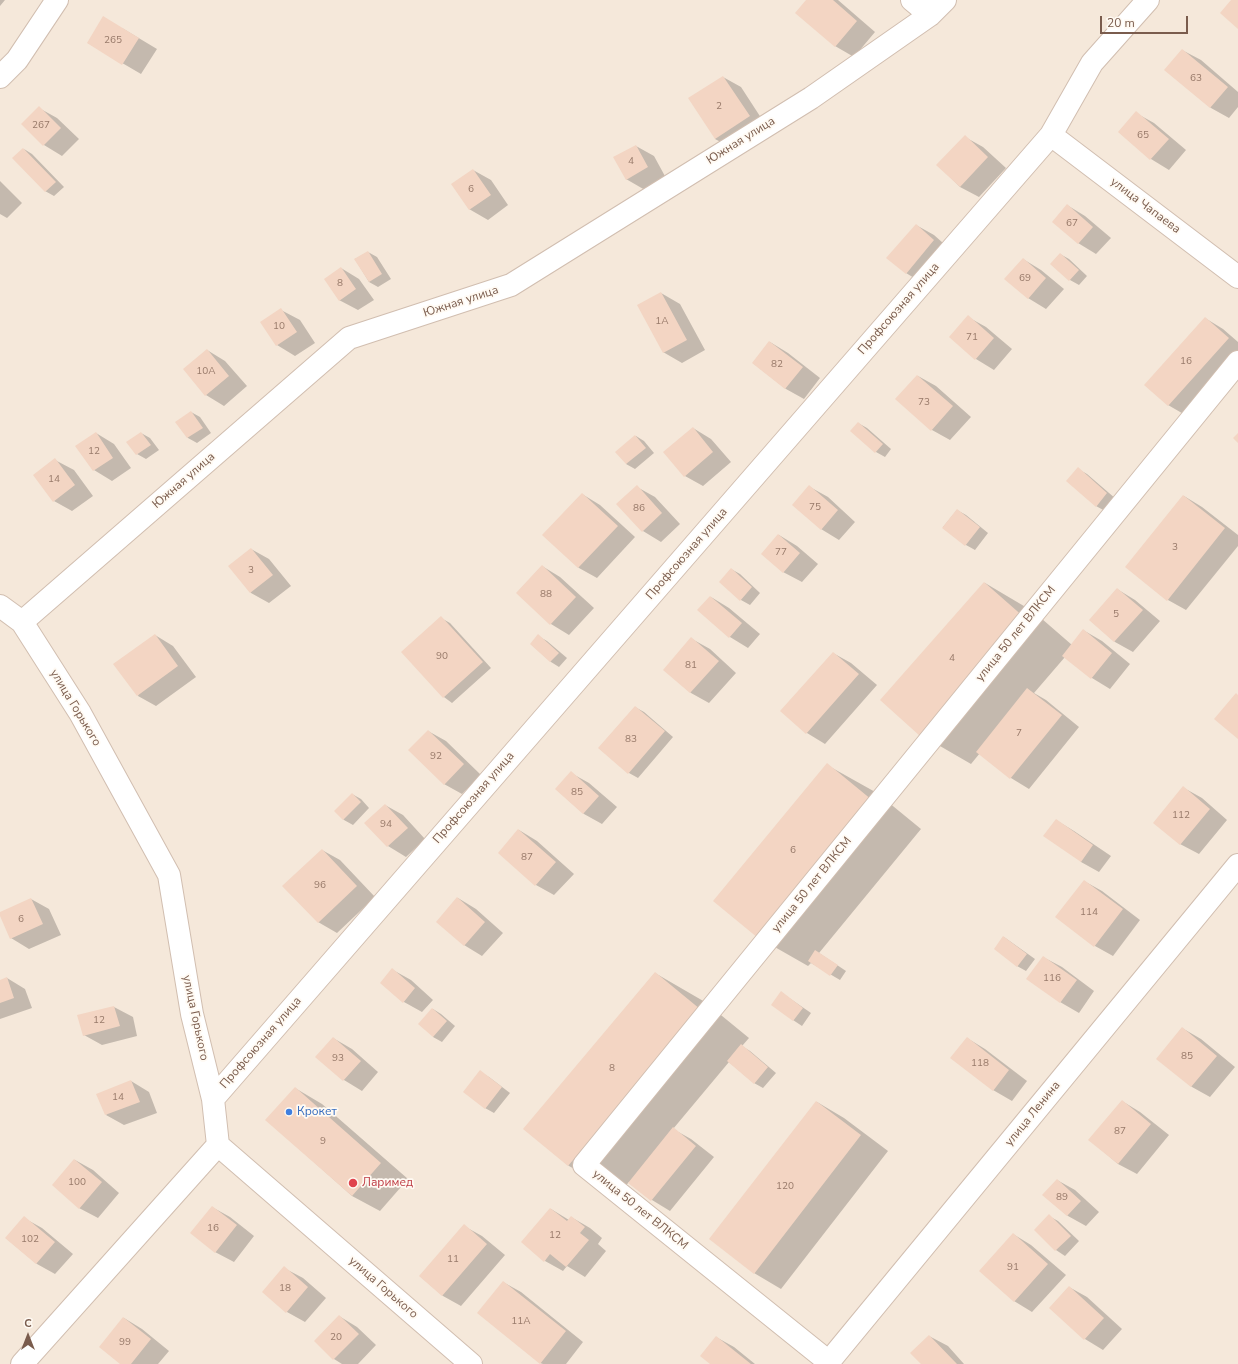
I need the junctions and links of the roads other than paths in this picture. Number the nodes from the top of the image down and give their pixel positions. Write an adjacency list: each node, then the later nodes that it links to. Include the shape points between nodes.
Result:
1 (57, 0): 5 (street, via 17,60)
2 (912, 0): 4 (street)
3 (1148, 0): 6 (street, Профсоюзная улица, via 1092,63)
4 (937, 7): 10 (street, Южная улица, via 811,98 511,285 349,338)
5 (0, 76)
6 (1051, 135): 7 (street, улица Чапаева); 12 (street, Профсоюзная улица)
7 (1238, 277)
8 (1238, 362): 14 (street, улица 50 лет ВЛКСМ, via 584,1165)
9 (0, 606): 10 (street, улица Горького)
10 (22, 622): 12 (street, улица Горького, via 80,713 169,875 192,1014)
11 (1238, 865): 14 (street, улица Ленина)
12 (213, 1099): 13 (street, улица Горького)
13 (218, 1145): 15 (street); 16 (street, улица Горького)
14 (828, 1363)
15 (22, 1364)
16 (471, 1364)

